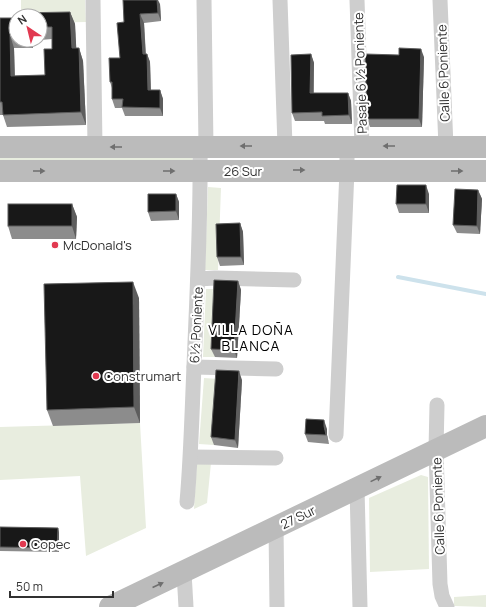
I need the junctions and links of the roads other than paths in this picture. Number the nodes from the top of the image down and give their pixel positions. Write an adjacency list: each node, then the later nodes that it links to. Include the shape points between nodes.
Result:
1 (93, 0): 9 (street)
2 (204, 0): 10 (street, 6½ Poniente)
3 (280, 0): 6 (street)
4 (357, 0): 7 (street, Pasaje 6 ½ Poniente)
5 (440, 0): 11 (street, Calle 6 Poniente)
6 (285, 146): 7 (street, 26 Sur); 10 (street, 26 Sur, one-way to 10)
7 (355, 146): 11 (street, 26 Sur, one-way to 7); 13 (street, Pasaje 6 ½ Poniente)
8 (0, 147): 9 (street, 26 Sur)
9 (94, 147): 10 (street, 26 Sur, one-way to 9)
10 (203, 147): 16 (street, 6½ Poniente)
11 (446, 147): 12 (street, 26 Sur); 14 (street)
12 (486, 147)
13 (348, 170): 14 (street, 26 Sur); 16 (street, 26 Sur, one-way to 13); 24 (street, Pasaje 6 ½ Poniente)
14 (421, 170): 17 (street, 26 Sur, one-way to 17)
15 (0, 171): 16 (street, 26 Sur, one-way to 16)
16 (201, 171): 18 (street, 6½ Poniente)
17 (486, 171)
18 (198, 279): 19 (street); 20 (street, 6½ Poniente)
19 (294, 280)
20 (194, 367): 21 (street); 26 (street, 6½ Poniente)
21 (276, 369)
22 (437, 405): 25 (street, Calle 6 Poniente)
23 (486, 426): 25 (street, 27 Sur)
24 (336, 436)
25 (436, 450): 28 (street, 27 Sur, one-way to 25); 36 (street, Calle 6 Poniente, via 440,584)
26 (191, 457): 27 (street); 29 (street, 6½ Poniente)
27 (276, 458)
28 (357, 488): 30 (street, 27 Sur); 35 (street)
29 (187, 502)
30 (276, 527): 31 (street, 27 Sur); 34 (street)
31 (184, 572): 32 (street, 27 Sur, one-way to 31); 33 (street)
32 (110, 607)
33 (186, 607)
34 (277, 607)
35 (360, 607)
36 (447, 607)

